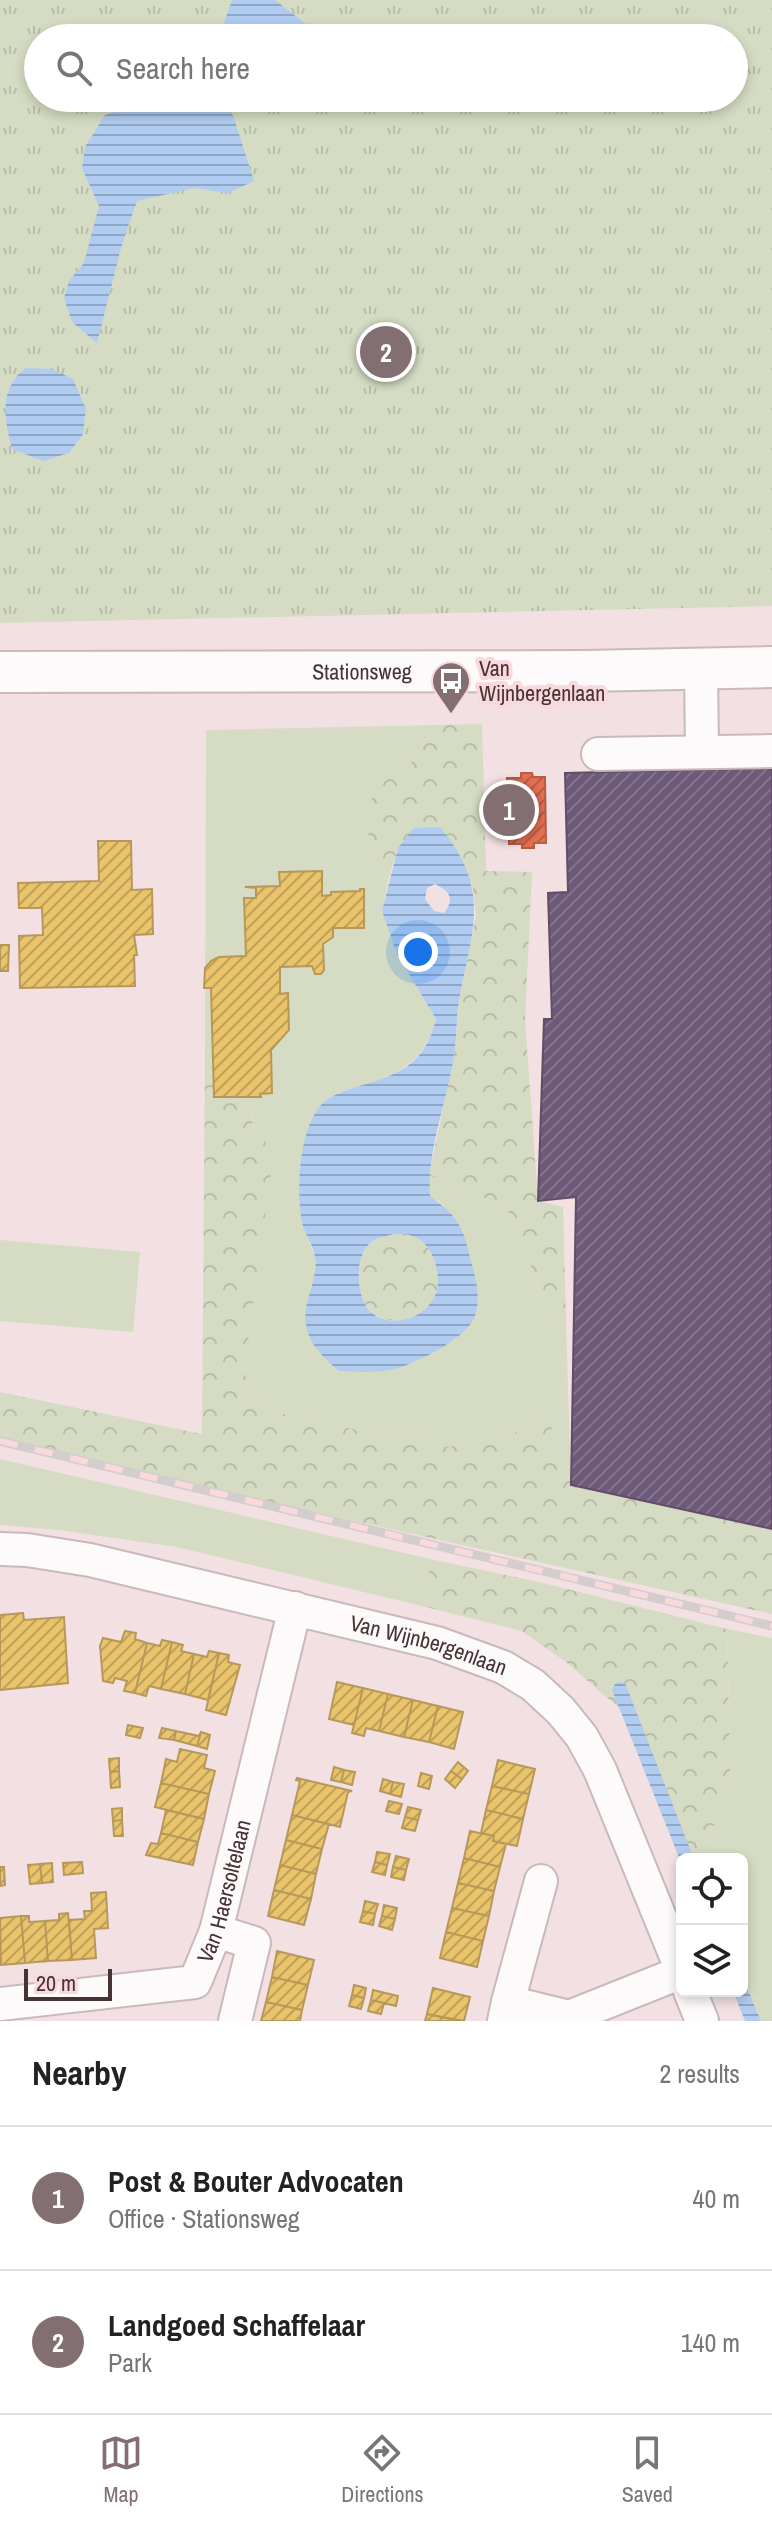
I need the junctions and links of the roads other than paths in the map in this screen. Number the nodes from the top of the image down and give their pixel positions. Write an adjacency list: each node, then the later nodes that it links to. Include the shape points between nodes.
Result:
1 (772, 667): 2 (main road, Stationsweg)
2 (701, 668): 3 (main road, Stationsweg); 5 (street)
3 (0, 672)
4 (772, 751): 5 (street)
5 (702, 752): 6 (street)
6 (598, 754)
7 (0, 1549): 8 (street, Van Wijnbergenlaan, via 90,1560)
8 (295, 1608): 10 (street, Van Haersoltelaan); 11 (street, Van Wijnbergenlaan, via 473,1655 533,1685 582,1737 600,1770)
9 (541, 1881): 15 (street)
10 (216, 1931): 14 (street, Van Haersoltelaan, via 195,1982); 17 (street, via 254,1943)
11 (676, 1957)
12 (676, 1974): 16 (street)
13 (692, 1997): 18 (street)
14 (0, 2004)
15 (506, 2012): 16 (street)
16 (569, 2019)
17 (235, 2021)
18 (702, 2021)

